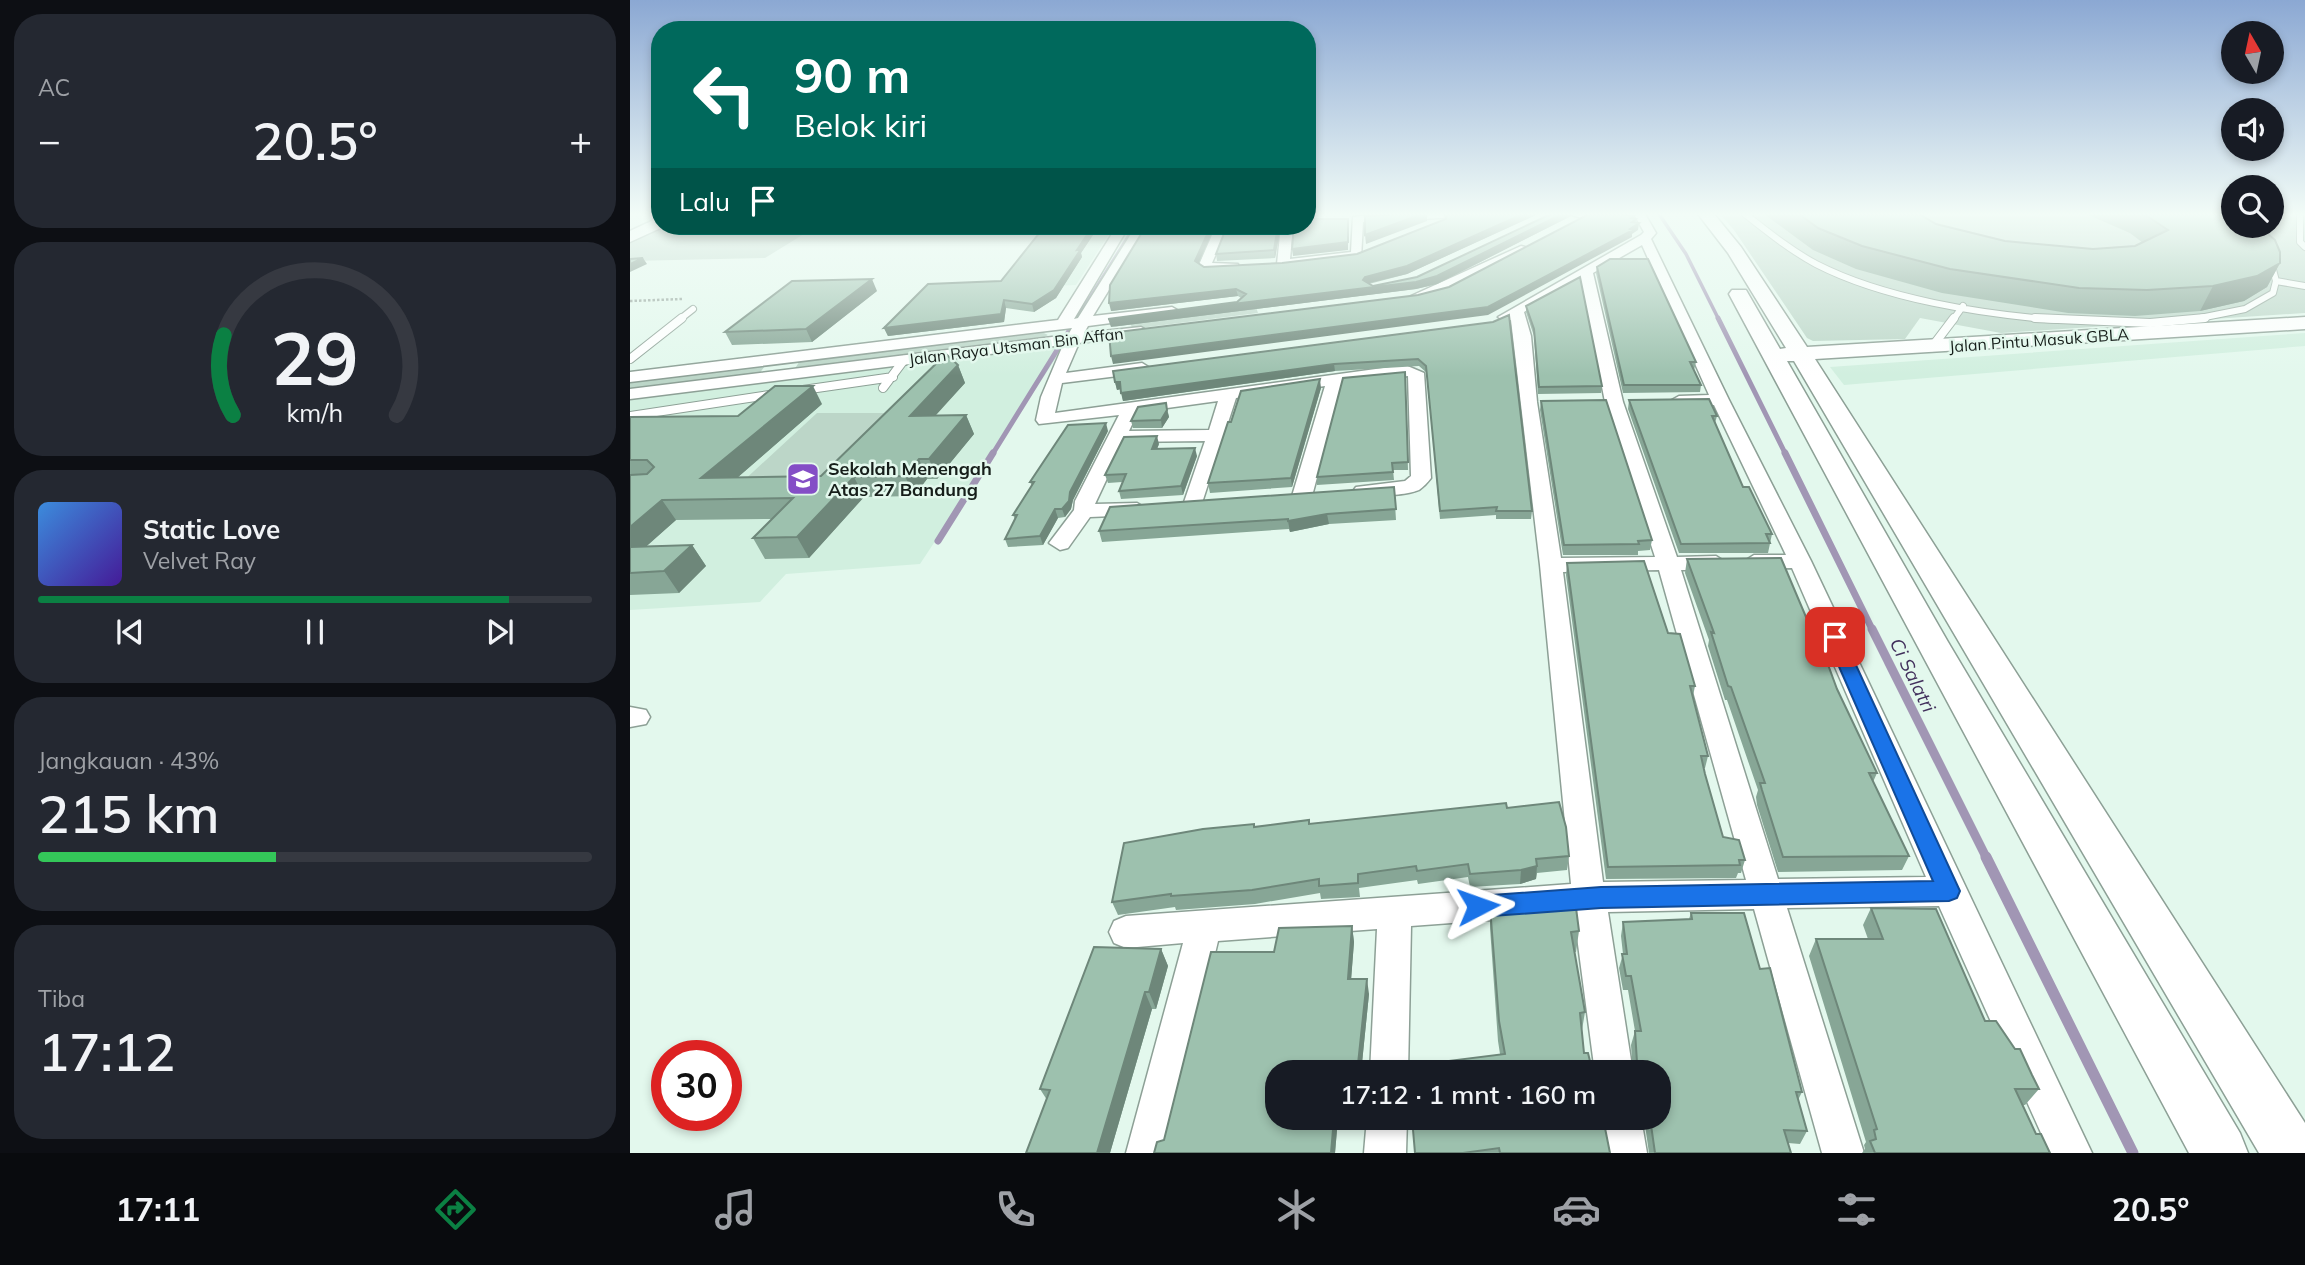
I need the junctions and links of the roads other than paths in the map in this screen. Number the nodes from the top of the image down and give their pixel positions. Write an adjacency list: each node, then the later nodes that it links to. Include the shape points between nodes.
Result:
1 (1102, 268): 20 (street)
2 (1113, 268): 20 (street)
3 (1485, 268): 14 (street, via 1443,289)
4 (1593, 268): 10 (street)
5 (1659, 268): 39 (street)
6 (1727, 268): 24 (street)
7 (1743, 268): 24 (street)
8 (1825, 268): 16 (lane, via 1872,285)
9 (2271, 268): 11 (lane)
10 (1586, 272): 13 (street); 15 (street)
11 (2276, 281): 12 (lane); 16 (lane, via 2273,293 2248,309 2204,318 2074,321)
12 (2305, 286)
13 (1544, 296): 15 (street); 55 (street, via 1506,321 1540,402)
14 (1408, 297)
15 (1579, 297): 42 (street)
16 (1963, 306): 23 (lane)
17 (1193, 308): 20 (street, Jalan Raya Utsman Bin Affan)
18 (694, 309): 26 (lane)
19 (2305, 323): 23 (street, Jalan Pintu Masuk GBLA)
20 (1072, 328): 21 (street, Jalan Raya Utsman Bin Affan); 22 (street, Jalan Raya Utsman Bin Affan); 32 (street)
21 (1158, 329)
22 (1041, 338): 25 (street, Jalan Raya Utsman Bin Affan); 27 (street, Jalan Raya Utsman Bin Affan)
23 (1932, 346): 24 (street, Jalan Pintu Masuk GBLA)
24 (1787, 355): 72 (street, via 1931,642); 73 (street)
25 (792, 357): 29 (street); 30 (street, Jalan Raya Utsman Bin Affan)
26 (630, 359)
27 (904, 360): 29 (street, Jalan Raya Utsman Bin Affan); 31 (lane)
28 (1159, 366): 32 (street)
29 (781, 374): 37 (street, Jalan Raya Utsman Bin Affan)
30 (630, 377)
31 (893, 377): 34 (lane); 35 (lane)
32 (1057, 379): 44 (street, via 1046,421)
33 (1335, 379): 38 (street); 48 (street, via 1405,370 1416,373 1421,478 1411,486); 49 (street)
34 (883, 387)
35 (796, 391)
36 (782, 393): 45 (lane)
37 (630, 394)
38 (1229, 395): 44 (street); 46 (street)
39 (1720, 400): 40 (street); 54 (street)
40 (1667, 401)
41 (1589, 402): 42 (street)
42 (1614, 402): 43 (street); 56 (street)
43 (1640, 402)
44 (1130, 410): 47 (street)
45 (630, 416)
46 (1215, 435): 47 (street); 50 (street, via 1186,506)
47 (1117, 437): 52 (street)
48 (1344, 492)
49 (1302, 496)
50 (1220, 503)
51 (1151, 508): 52 (street)
52 (1084, 511): 53 (street)
53 (1060, 543)
54 (1800, 561): 56 (street); 57 (street)
55 (1551, 565): 56 (street); 59 (street)
56 (1668, 565): 58 (street)
57 (1949, 891): 58 (street); 71 (street)
58 (1765, 892): 59 (street); 70 (street)
59 (1589, 898): 60 (street); 64 (street)
60 (1395, 913): 61 (street); 63 (street)
61 (1204, 928): 62 (street); 67 (street)
62 (1126, 932)
63 (1389, 1060)
64 (1612, 1060)
65 (1386, 1130): 68 (street)
66 (1623, 1130): 69 (street)
67 (1147, 1153)
68 (1385, 1153)
69 (1626, 1153)
70 (1843, 1153)
71 (2071, 1153)
72 (2220, 1153)
73 (2291, 1153)

